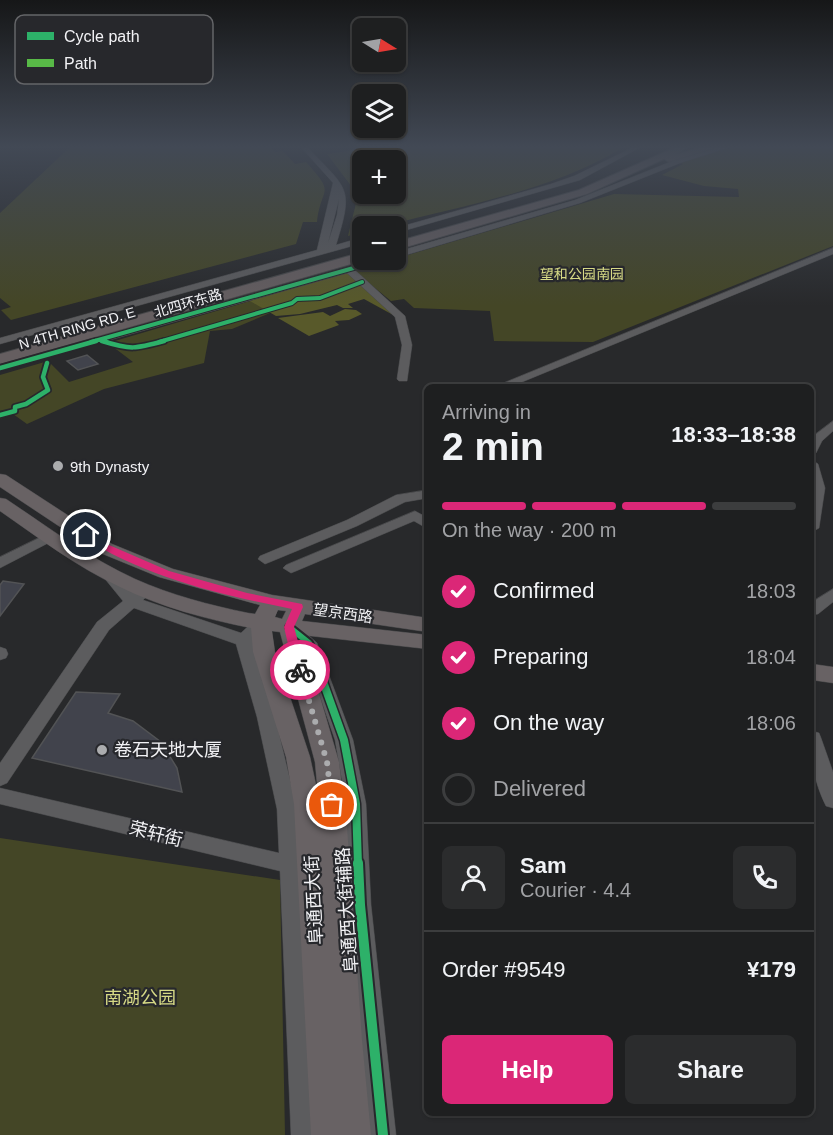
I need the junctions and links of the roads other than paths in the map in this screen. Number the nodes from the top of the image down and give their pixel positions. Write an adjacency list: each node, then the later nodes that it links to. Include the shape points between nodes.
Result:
1 (342, 201): 15 (street)
2 (504, 201): 10 (street)
3 (522, 201): 7 (highway)
4 (530, 201): 7 (highway)
5 (552, 201): 9 (highway)
6 (579, 201): 8 (street)
7 (516, 205): 11 (highway)
8 (551, 211): 9 (highway); 17 (street)
9 (483, 221): 12 (highway)
10 (406, 228)
11 (406, 235)
12 (406, 243)
13 (352, 246): 15 (highway)
14 (352, 247): 22 (highway, N 4TH RING RD. E)
15 (331, 249): 21 (street, 北四环东路)
16 (833, 251): 26 (street)
17 (406, 252)
18 (352, 259): 23 (highway, N 4TH RING RD. E)
19 (352, 268): 20 (street, 北四环东路)
20 (348, 269): 24 (street, 北四环东路); 25 (street, via 400,316 407,345)
21 (0, 341)
22 (0, 349)
23 (0, 359)
24 (0, 368)
25 (403, 379)
26 (507, 384)
27 (833, 425): 28 (street)
28 (814, 444)
29 (814, 472): 33 (street, via 818,488)
30 (0, 479): 42 (main road, 望京西路, via 105,548)
31 (424, 495): 36 (street, via 401,498)
32 (0, 503): 35 (main road, 望京西路)
33 (814, 515)
34 (424, 522): 38 (street, via 415,515)
35 (51, 536): 37 (street); 40 (main road, 望京西路)
36 (265, 559)
37 (0, 563)
38 (291, 568)
39 (833, 594): 41 (street)
40 (138, 596): 42 (main road, 望京西路); 50 (street, via 103,626)
41 (814, 608)
42 (271, 625): 43 (main road, 望京西路); 44 (main road, 望京西路); 53 (main road, 阜通西大街, via 307,804); 56 (main road, 阜通西大街, via 327,762); 57 (street, 阜通西大街辅路, via 309,643 344,740 354,793 362,928)
43 (424, 625)
44 (424, 642)
45 (814, 672): 46 (main road)
46 (833, 675)
47 (814, 686): 48 (main road)
48 (833, 688)
49 (814, 744): 52 (street)
50 (0, 778)
51 (0, 796): 53 (street, 荣轩街)
52 (833, 800)
53 (301, 867): 54 (street); 55 (main road, 阜通西大街)
54 (304, 1135)
55 (328, 1135)
56 (354, 1135)
57 (383, 1135)

